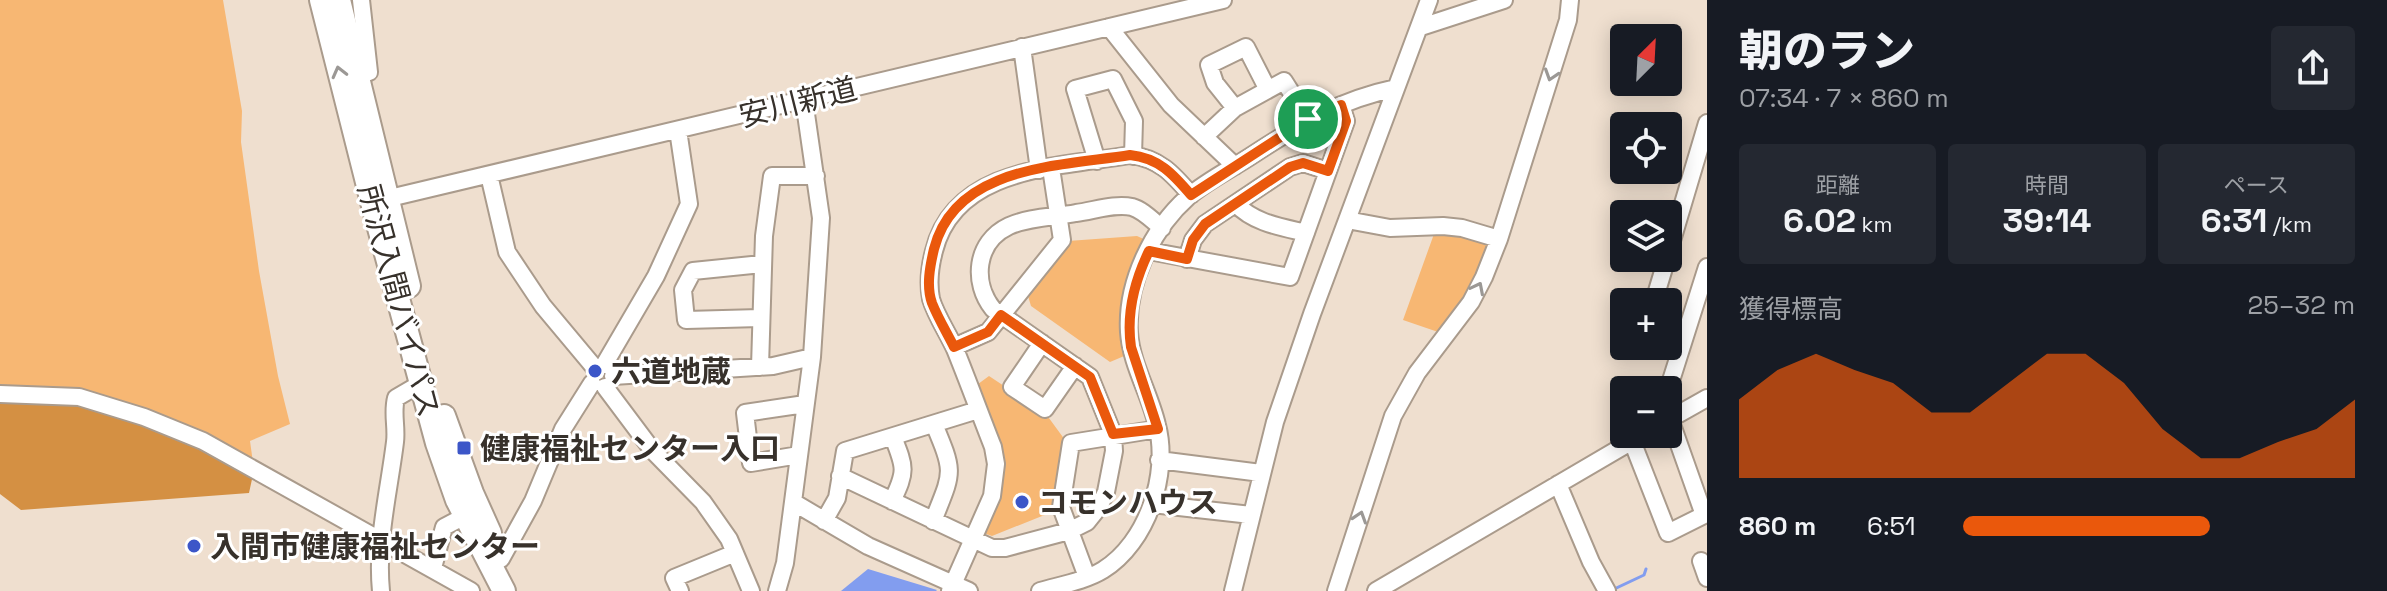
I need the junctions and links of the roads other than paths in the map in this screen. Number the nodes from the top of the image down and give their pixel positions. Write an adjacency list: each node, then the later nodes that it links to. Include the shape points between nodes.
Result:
1 (321, 0): 29 (highway, 所沢入間バイパス, one-way to 1)
2 (339, 0): 11 (highway, 所沢入間バイパス)
3 (361, 0): 11 (street, via 369,72)
4 (1223, 0): 8 (street, 安川新道)
5 (1429, 0): 9 (street)
6 (1504, 0): 9 (street)
7 (1570, 0): 36 (street, one-way to 36)
8 (1109, 27): 10 (street, 安川新道); 20 (street, via 1171,105)
9 (1421, 27): 12 (street)
10 (1022, 47): 14 (street, 安川新道); 24 (street)
11 (358, 76): 29 (highway, 所沢入間バイパス)
12 (1396, 88): 15 (street); 33 (street)
13 (1268, 90): 16 (street); 16 (street, via 1246,47 1209,65 1215,83); 17 (street, via 1284,81)
14 (804, 100): 19 (street, 安川新道); 27 (street)
15 (1341, 105): 17 (street); 25 (street, via 1346,121)
16 (1235, 108): 20 (street)
17 (1308, 119): 23 (street)
18 (1707, 123): 31 (street)
19 (678, 130): 26 (street, 安川新道); 48 (street, via 689,204)
20 (1204, 137): 23 (street)
21 (1133, 156): 22 (street); 22 (street, via 1134,121 1113,79 1075,89); 28 (street, via 1165,167)
22 (1097, 161): 24 (street)
23 (1235, 166): 28 (street)
24 (1045, 169): 32 (street); 44 (street, via 1008,176 973,194 936,241 930,270 932,302)
25 (1328, 171): 30 (street, via 1303,163 1290,167); 35 (street)
26 (489, 175): 29 (street, 安川新道); 48 (street, via 507,252 543,306)
27 (816, 176): 39 (street, via 772,176); 45 (street, via 821,218)
28 (1191, 195): 34 (street)
29 (380, 200): 50 (highway, 所沢入間バイパス); 79 (highway, 所沢入間バイパス, via 449,433)
30 (1236, 204): 35 (street, via 1260,221); 38 (street, via 1205,224)
31 (1682, 206)
32 (1059, 216): 34 (street, via 1122,206 1140,210); 41 (street, via 1062,240); 41 (street, via 1013,224 984,250 979,281 984,298)
33 (1347, 220): 36 (street, via 1390,228 1462,228); 65 (street)
34 (1162, 228): 37 (street)
35 (1306, 233): 38 (street, via 1290,277)
36 (1499, 239): 95 (street, one-way to 36, via 1393,416 1420,368 1478,290)
37 (1149, 251): 38 (street); 57 (street, via 1134,286 1129,334)
38 (1187, 259)
39 (762, 264): 42 (street); 42 (street, via 693,271 683,290 686,320)
40 (1707, 267): 49 (street)
41 (1001, 315): 43 (street); 44 (street, via 988,332)
42 (760, 318): 47 (street)
43 (1042, 343): 46 (street); 46 (street, via 1012,387 1045,409)
44 (954, 347): 54 (street)
45 (812, 357): 47 (street); 53 (street)
46 (1075, 366): 58 (street, via 1090,377)
47 (760, 367): 48 (street)
48 (602, 376): 78 (street, via 653,451 703,502); 79 (street, via 563,429)
49 (1672, 376)
50 (420, 384): 72 (highway, 所沢入間バイパス); 77 (street, via 396,398 393,407 396,436)
51 (0, 394): 77 (street, via 79,397 144,417 203,441)
52 (1707, 398): 55 (street)
53 (805, 404): 63 (street); 63 (street, via 745,413 751,463)
54 (978, 410): 56 (street); 76 (street, via 993,447 996,479)
55 (1682, 412)
56 (934, 424): 59 (street); 74 (street, via 950,461 950,479)
57 (1158, 429): 58 (street); 64 (street)
58 (1113, 434): 75 (street, via 1106,492 1087,522); 75 (street, via 1071,443 1061,507)
59 (893, 437): 66 (street, via 845,451); 68 (street, via 905,466)
60 (1621, 448): 67 (street)
61 (1641, 448): 62 (street, via 1668,533 1704,515)
62 (1679, 448)
63 (799, 455): 69 (street)
64 (1159, 460): 65 (street); 70 (street)
65 (1261, 473): 71 (street)
66 (840, 476): 68 (street); 73 (street, via 837,498)
67 (1558, 484): 96 (street); 97 (street)
68 (892, 501): 74 (street)
69 (793, 502): 73 (street); 91 (street)
70 (1152, 504): 71 (street); 82 (street, via 1125,552)
71 (1251, 515): 94 (street)
72 (465, 516): 81 (street, via 444,527); 87 (highway, 所沢入間バイパス)
73 (824, 521): 84 (street)
74 (933, 521): 76 (street)
75 (1069, 531): 76 (street, via 1005,548); 82 (street)
76 (972, 539): 84 (street)
77 (381, 540): 81 (street); 85 (street)
78 (735, 553): 89 (street, via 674,578); 90 (street)
79 (501, 559): 88 (highway, 所沢入間バイパス)
80 (1701, 561): 83 (street)
81 (433, 568): 86 (street)
82 (1087, 577): 93 (street)
83 (1707, 578)
84 (952, 588): 92 (street)
85 (381, 591)
86 (471, 591)
87 (504, 591)
88 (518, 591)
89 (680, 591)
90 (751, 591)
91 (777, 591)
92 (969, 591)
93 (1040, 591)
94 (1233, 591)
95 (1336, 591)
96 (1376, 591)
97 (1607, 591)

